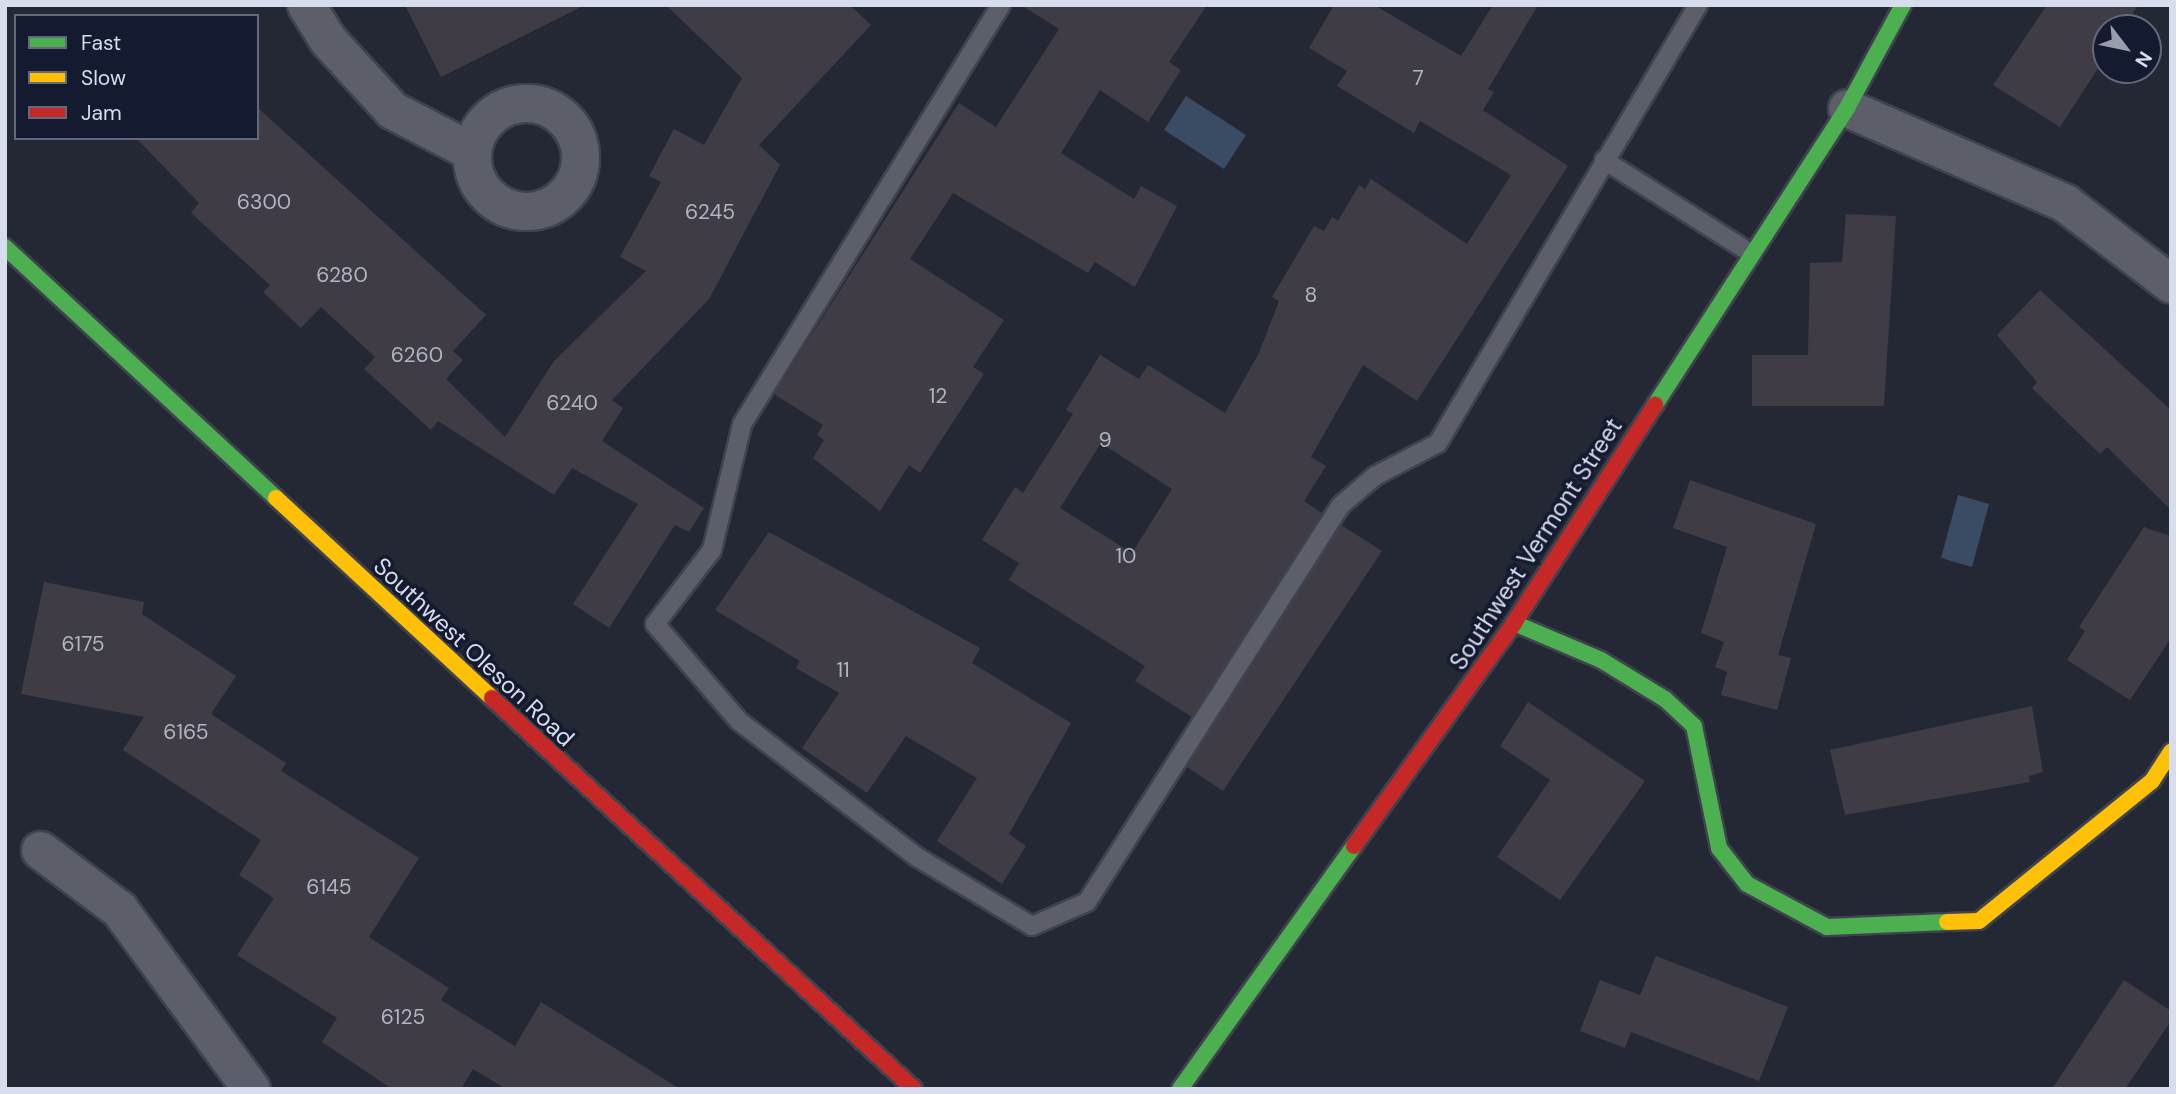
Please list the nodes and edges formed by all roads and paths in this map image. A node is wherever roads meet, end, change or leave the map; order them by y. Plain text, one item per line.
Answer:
1 (306, 5) edge
2 (1001, 5) edge
3 (1698, 5) edge
4 (1903, 5) edge
5 (1847, 108) junction
6 (471, 151) dead end
7 (1604, 160) junction
8 (5, 247) edge
9 (1752, 254) junction
10 (2171, 284) edge
11 (1514, 623) junction
12 (2171, 752) edge
13 (40, 850) dead end
14 (251, 1089) edge
15 (914, 1089) edge
16 (1180, 1089) edge

1 - 6 street
2 - 7 lane
3 - 7 lane
4 - 5 street, Southwest Vermont Street
5 - 9 street, Southwest Vermont Street
5 - 10 street
7 - 9 lane
8 - 15 street, Southwest Oleson Road
9 - 11 street, Southwest Vermont Street
11 - 12 street
11 - 16 street, Southwest Vermont Street
13 - 14 street

